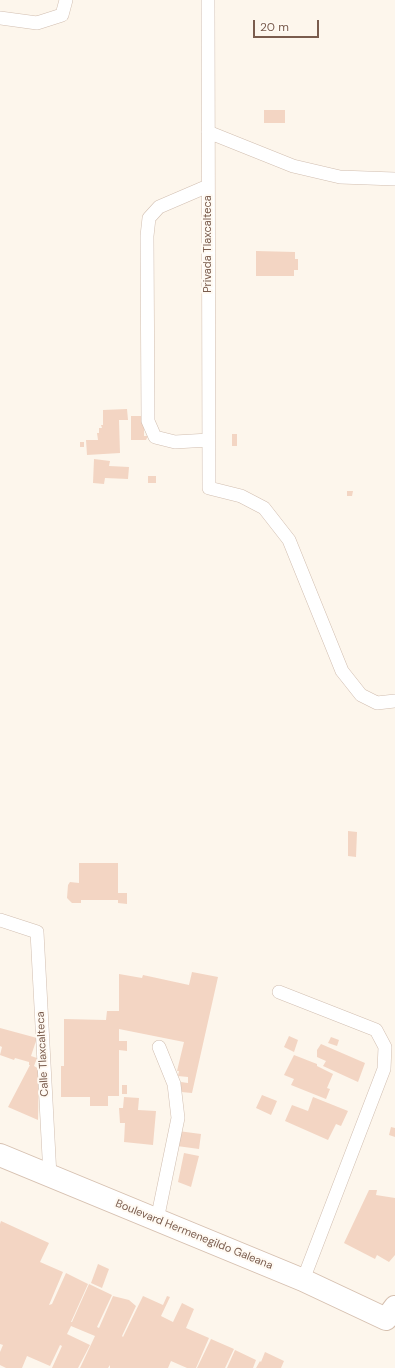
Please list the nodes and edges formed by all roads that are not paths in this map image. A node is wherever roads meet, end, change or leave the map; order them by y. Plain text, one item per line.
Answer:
1 (66, 0) edge
2 (208, 0) edge
3 (0, 18) edge
4 (208, 132) junction
5 (395, 179) edge
6 (208, 186) junction
7 (209, 440) junction
8 (395, 701) edge
9 (0, 920) edge
10 (279, 992) dead end
11 (159, 1047) dead end
12 (0, 1155) edge
13 (50, 1176) junction
14 (157, 1220) junction
15 (303, 1280) junction
16 (391, 1313) edge

1 - 3 lane
2 - 4 lane, Privada Tlaxcalteca
4 - 5 lane
4 - 6 lane, Privada Tlaxcalteca
6 - 7 lane, Privada Tlaxcalteca
6 - 7 lane
7 - 8 lane, Privada Tlaxcalteca
9 - 13 lane, Calle Tlaxcalteca
10 - 15 lane
11 - 14 lane
12 - 13 main road, Boulevard Hermenegildo Galeana
13 - 14 main road, Boulevard Hermenegildo Galeana
14 - 15 main road, Boulevard Hermenegildo Galeana
15 - 16 main road, Boulevard Hermenegildo Galeana

